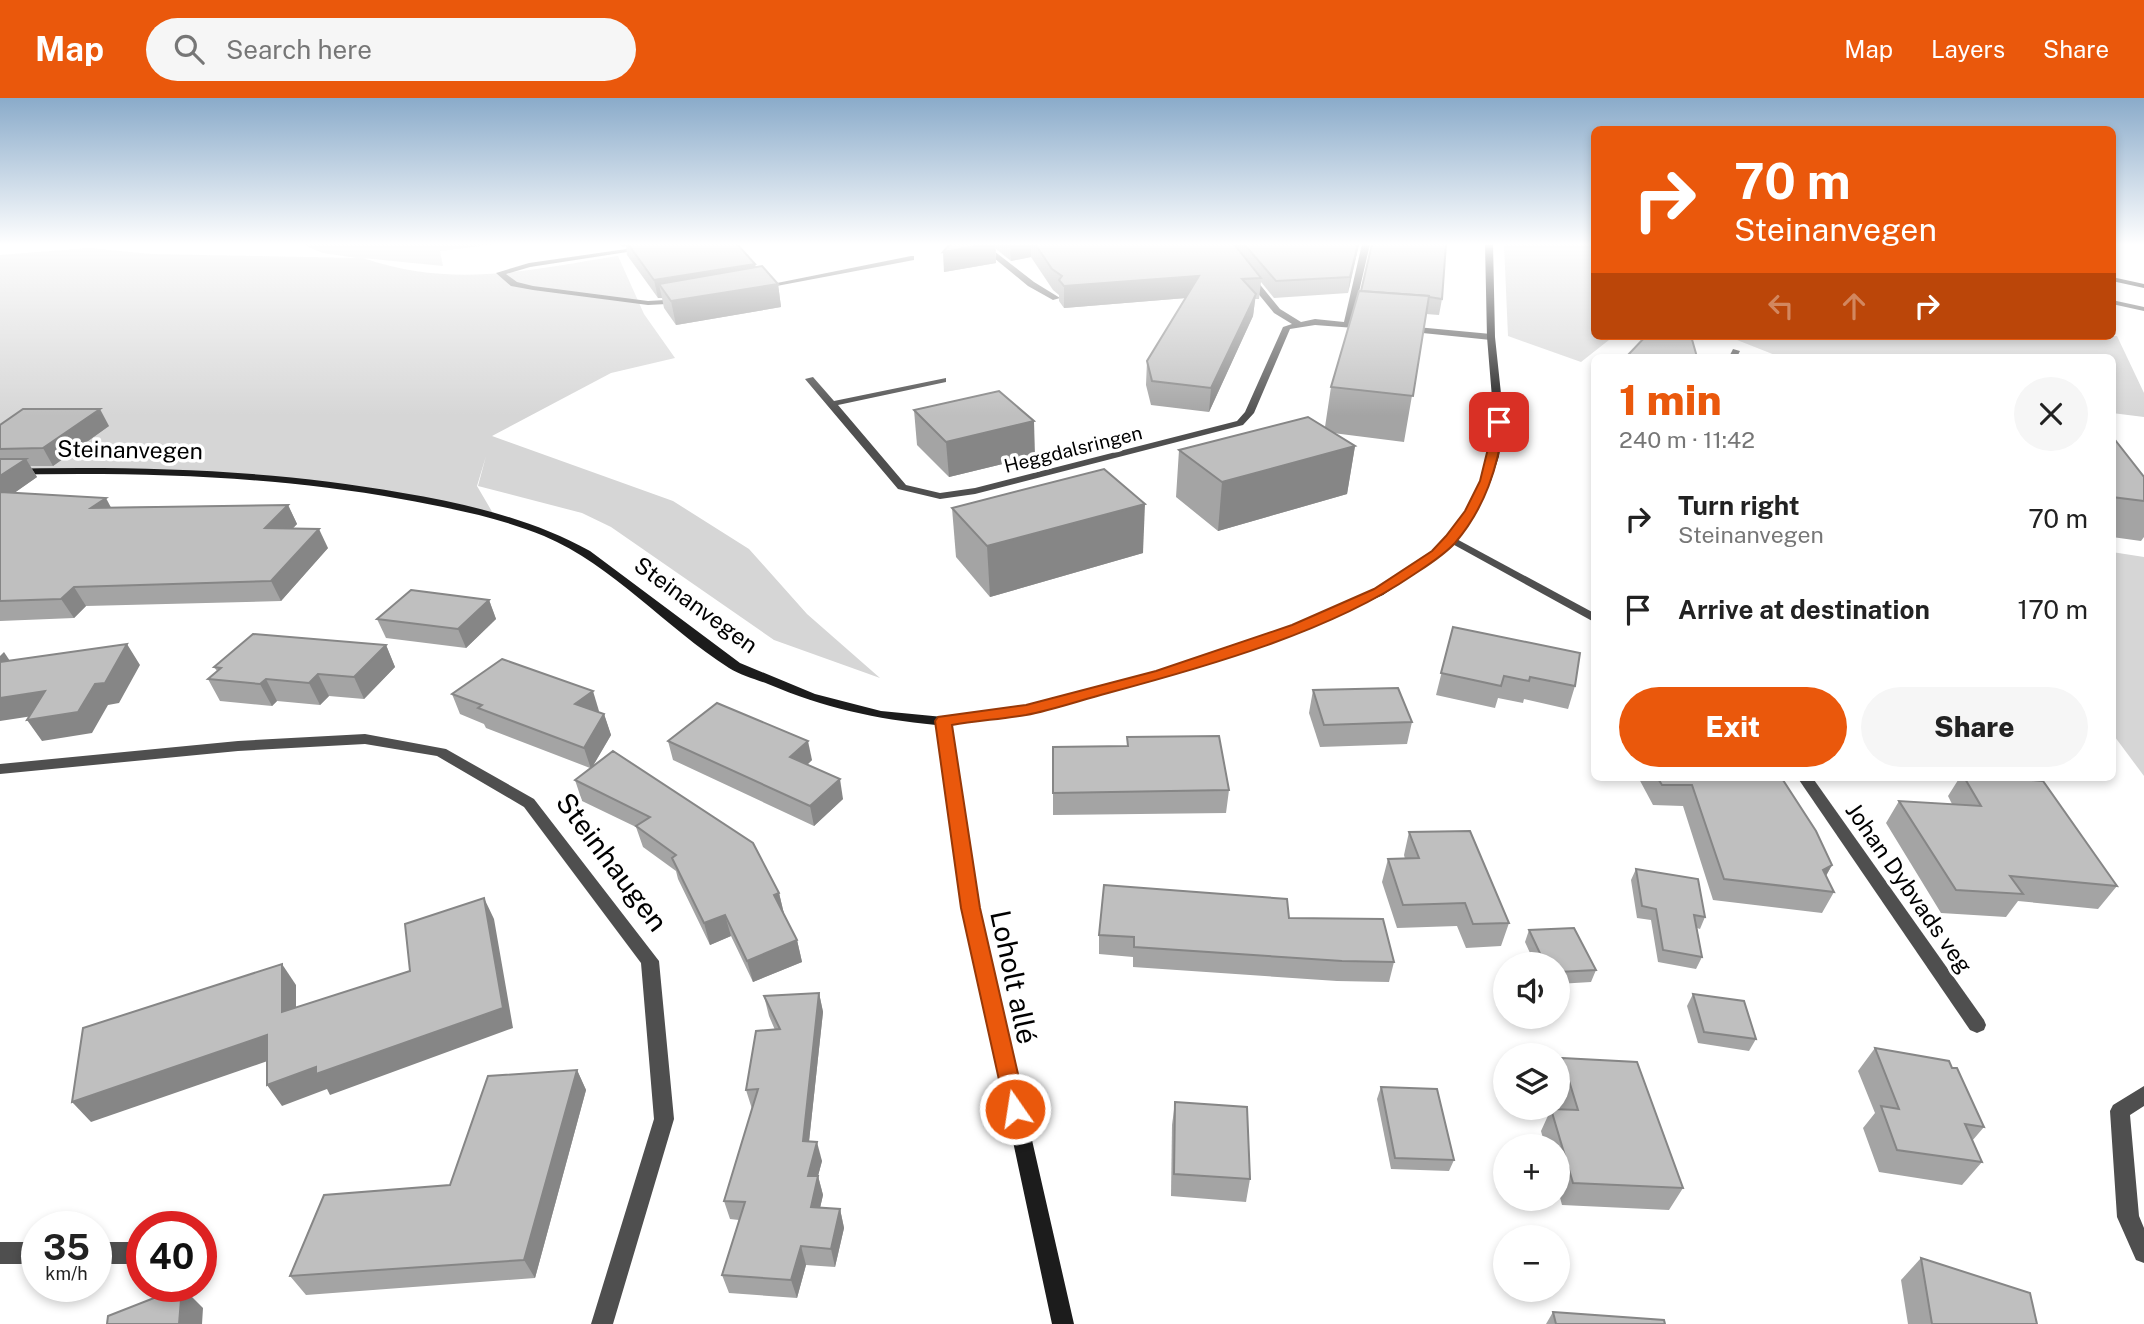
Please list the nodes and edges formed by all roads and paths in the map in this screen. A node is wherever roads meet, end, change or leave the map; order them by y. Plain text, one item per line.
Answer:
1 (644, 301) edge
2 (674, 301) edge
3 (1270, 301) edge
4 (1353, 301) edge
5 (1490, 301) edge
6 (2116, 303) edge
7 (2144, 309) edge
8 (1298, 324) junction
9 (1347, 325) junction
10 (1375, 327) edge
11 (1389, 328) edge
12 (1491, 337) junction
13 (810, 379) dead end
14 (943, 380) dead end
15 (832, 404) junction
16 (0, 472) edge
17 (1451, 539) junction
18 (1591, 616) edge
19 (943, 721) junction
20 (0, 769) edge
21 (1807, 781) edge
22 (1977, 1025) dead end
23 (2144, 1096) edge
24 (2144, 1252) edge
25 (21, 1253) edge
26 (0, 1254) edge
27 (603, 1324) edge
28 (1063, 1324) edge

1 - 2 street
3 - 8 street
4 - 9 street
5 - 12 main road, Steinanvegen
6 - 7 street
8 - 9 street
8 - 15 street, Heggdalsringen
9 - 10 street
11 - 12 street
12 - 17 main road, Steinanvegen
13 - 15 street, Heggdalsringen
14 - 15 street
16 - 19 main road, Steinanvegen
17 - 18 street
17 - 19 main road, Steinanvegen
19 - 28 main road, Loholt allé
20 - 27 street, Steinhaugen
21 - 22 street, Johan Dybvads veg
23 - 24 street
25 - 26 street

